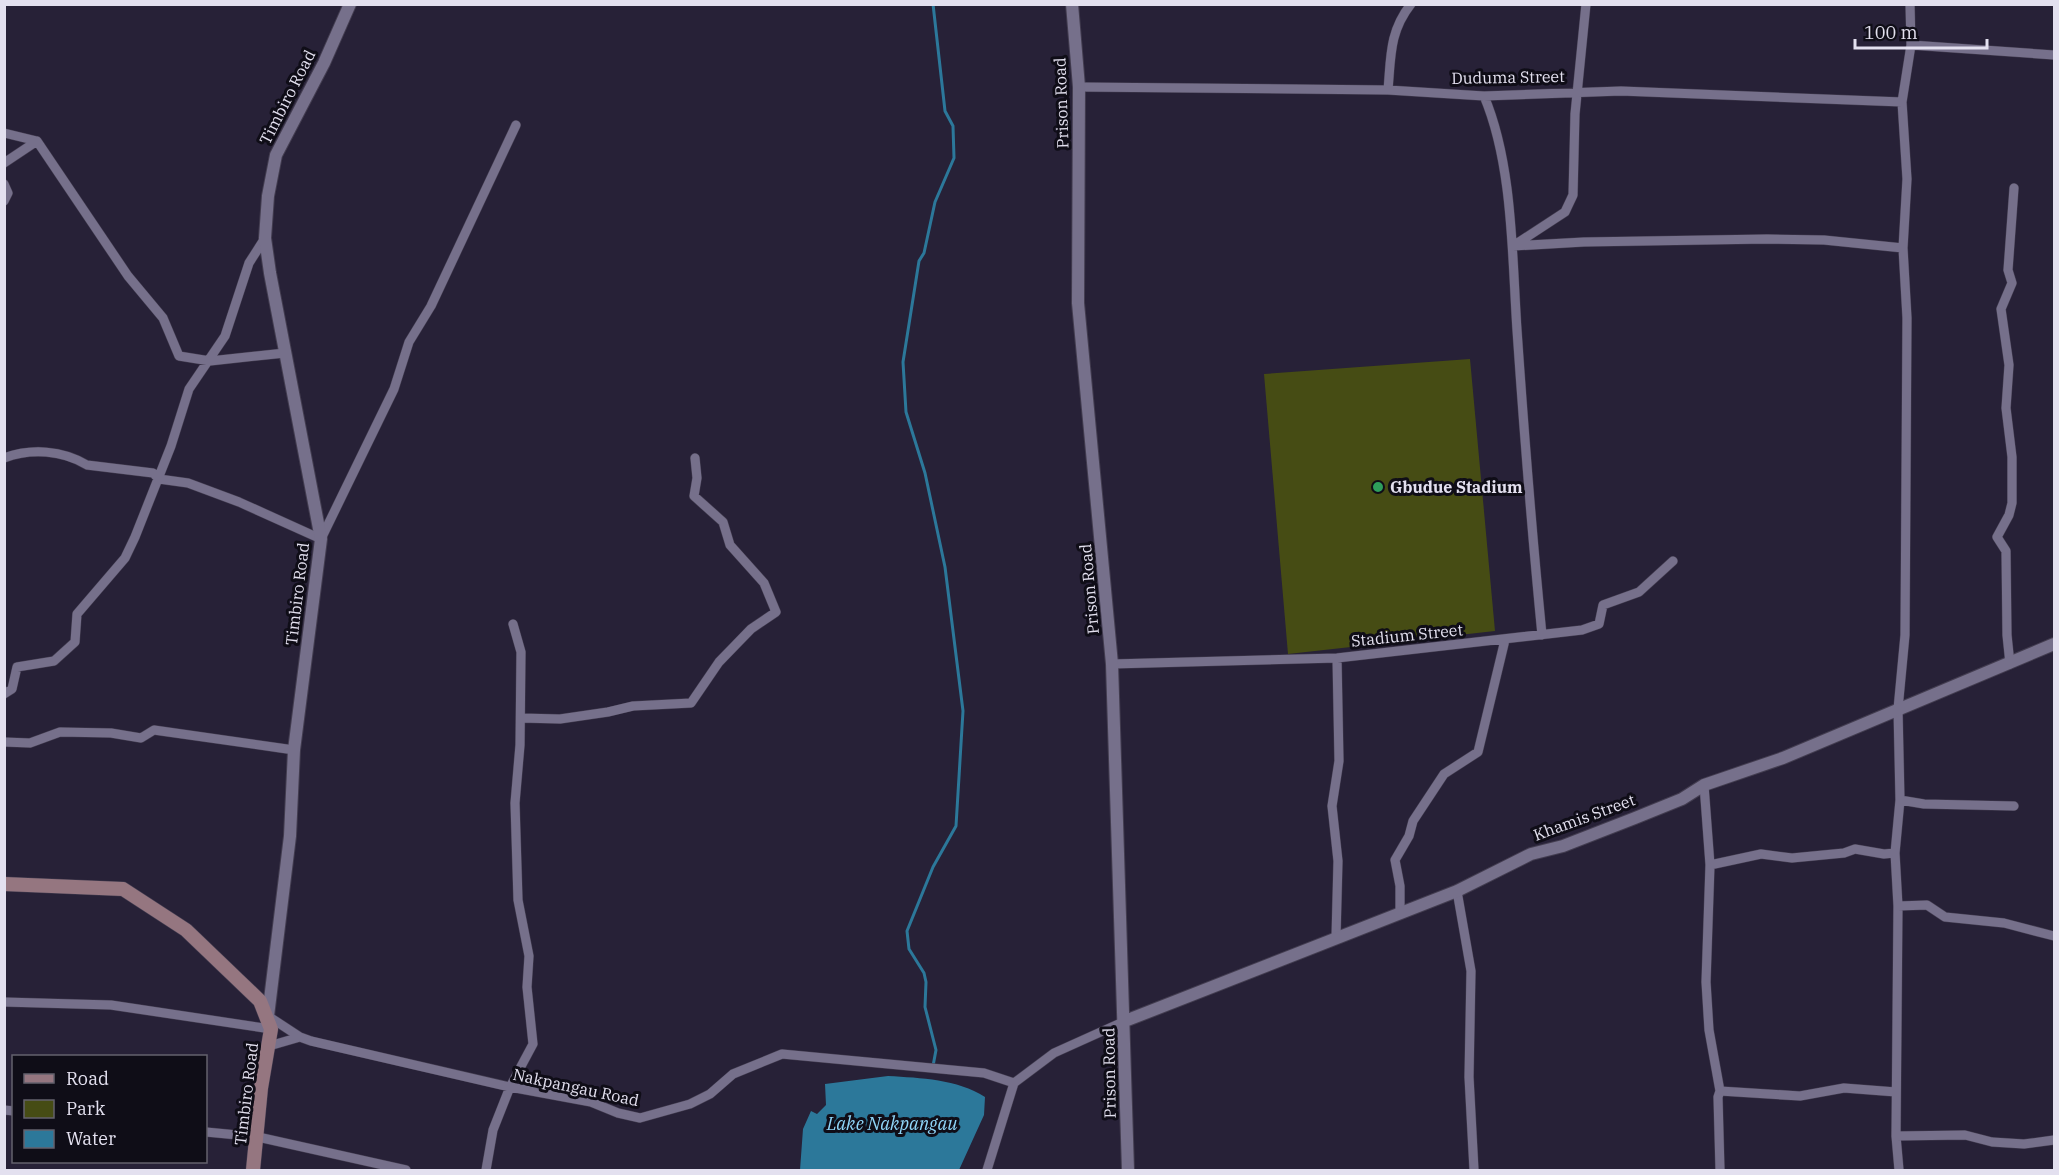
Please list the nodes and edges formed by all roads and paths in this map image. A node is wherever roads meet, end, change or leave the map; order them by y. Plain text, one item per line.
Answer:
1 (350, 4) edge
2 (1072, 4) edge
3 (1411, 4) edge
4 (1586, 4) edge
5 (1910, 4) edge
6 (1911, 45) junction
7 (2055, 56) edge
8 (1079, 87) junction
9 (1388, 90) junction
10 (1578, 91) junction
11 (1484, 96) junction
12 (1902, 102) junction
13 (516, 125) dead end
14 (4, 133) edge
15 (37, 141) junction
16 (4, 163) edge
17 (4, 184) edge
18 (2014, 188) dead end
19 (4, 201) edge
20 (265, 238) junction
21 (1513, 246) junction
22 (1903, 248) junction
23 (285, 353) junction
24 (210, 361) junction
25 (4, 458) edge
26 (695, 458) dead end
27 (159, 479) junction
28 (321, 539) junction
29 (1673, 561) dead end
30 (513, 624) dead end
31 (1542, 635) junction
32 (1505, 640) junction
33 (2055, 645) edge
34 (1337, 658) junction
35 (1112, 664) junction
36 (2010, 664) junction
37 (4, 693) edge
38 (1898, 710) junction
39 (521, 718) junction
40 (4, 742) edge
41 (294, 750) junction
42 (1704, 785) junction
43 (1900, 800) junction
44 (2014, 807) dead end
45 (1895, 853) junction
46 (1710, 865) junction
47 (4, 884) edge
48 (1457, 891) junction
49 (1898, 906) junction
50 (1400, 913) junction
51 (2055, 936) edge
52 (1336, 937) junction
53 (4, 1002) edge
54 (267, 1016) junction
55 (1125, 1021) junction
56 (271, 1029) junction
57 (300, 1037) junction
58 (269, 1046) junction
59 (1014, 1083) junction
60 (510, 1088) junction
61 (1720, 1090) junction
62 (1896, 1092) junction
63 (207, 1132) edge
64 (1896, 1136) junction
65 (258, 1137) junction
66 (2055, 1140) edge
67 (253, 1170) edge
68 (406, 1170) edge
69 (486, 1170) edge
70 (987, 1170) edge
71 (1128, 1170) edge
72 (1474, 1170) edge
73 (1720, 1170) edge
74 (1899, 1170) edge

1 - 20 street, Timbiro Road
2 - 8 street, Prison Road
3 - 9 street
4 - 10 street
5 - 6 street
6 - 7 street
6 - 12 street
8 - 9 street, Duduma Street
8 - 35 street, Prison Road
9 - 11 street, Duduma Street
10 - 11 street, Duduma Street
10 - 12 street, Duduma Street
10 - 21 street
11 - 21 street
12 - 22 street
13 - 28 street
14 - 15 street
15 - 16 street
15 - 24 street
17 - 19 street
18 - 36 street
20 - 23 street, Timbiro Road
20 - 24 street
21 - 22 street
21 - 31 street
22 - 38 street
23 - 24 street
23 - 28 street, Timbiro Road
24 - 27 street
25 - 27 street
26 - 39 street
27 - 28 street
27 - 37 street
28 - 41 street, Timbiro Road
29 - 31 street, Stadium Street
30 - 39 street
31 - 32 street, Stadium Street
32 - 34 street, Stadium Street
32 - 50 street
33 - 36 street, Khamis Street
34 - 35 street, Stadium Street
34 - 52 street
35 - 55 street, Prison Road
36 - 38 street, Khamis Street
38 - 42 street, Khamis Street
38 - 43 street
39 - 60 street
40 - 41 street
41 - 54 street, Timbiro Road
42 - 46 street
42 - 48 street, Khamis Street
43 - 44 street
43 - 45 street
45 - 46 street
45 - 49 street
46 - 61 street
47 - 54 main road
48 - 50 street, Khamis Street
48 - 72 street
49 - 51 street
49 - 62 street
50 - 52 street, Khamis Street
52 - 55 street, Khamis Street
53 - 56 street
54 - 56 main road, Timbiro Road
54 - 57 street, Nakpangau Road
55 - 59 street
55 - 71 street, Prison Road
56 - 58 main road, Timbiro Road
57 - 58 street, Nakpangau Road
57 - 60 street, Nakpangau Road
58 - 65 main road, Timbiro Road
59 - 60 street, Nakpangau Road
59 - 70 street
60 - 69 street
61 - 62 street
61 - 73 street
62 - 64 street
63 - 65 street
64 - 66 street
64 - 74 street
65 - 67 main road, Timbiro Road
65 - 68 street

